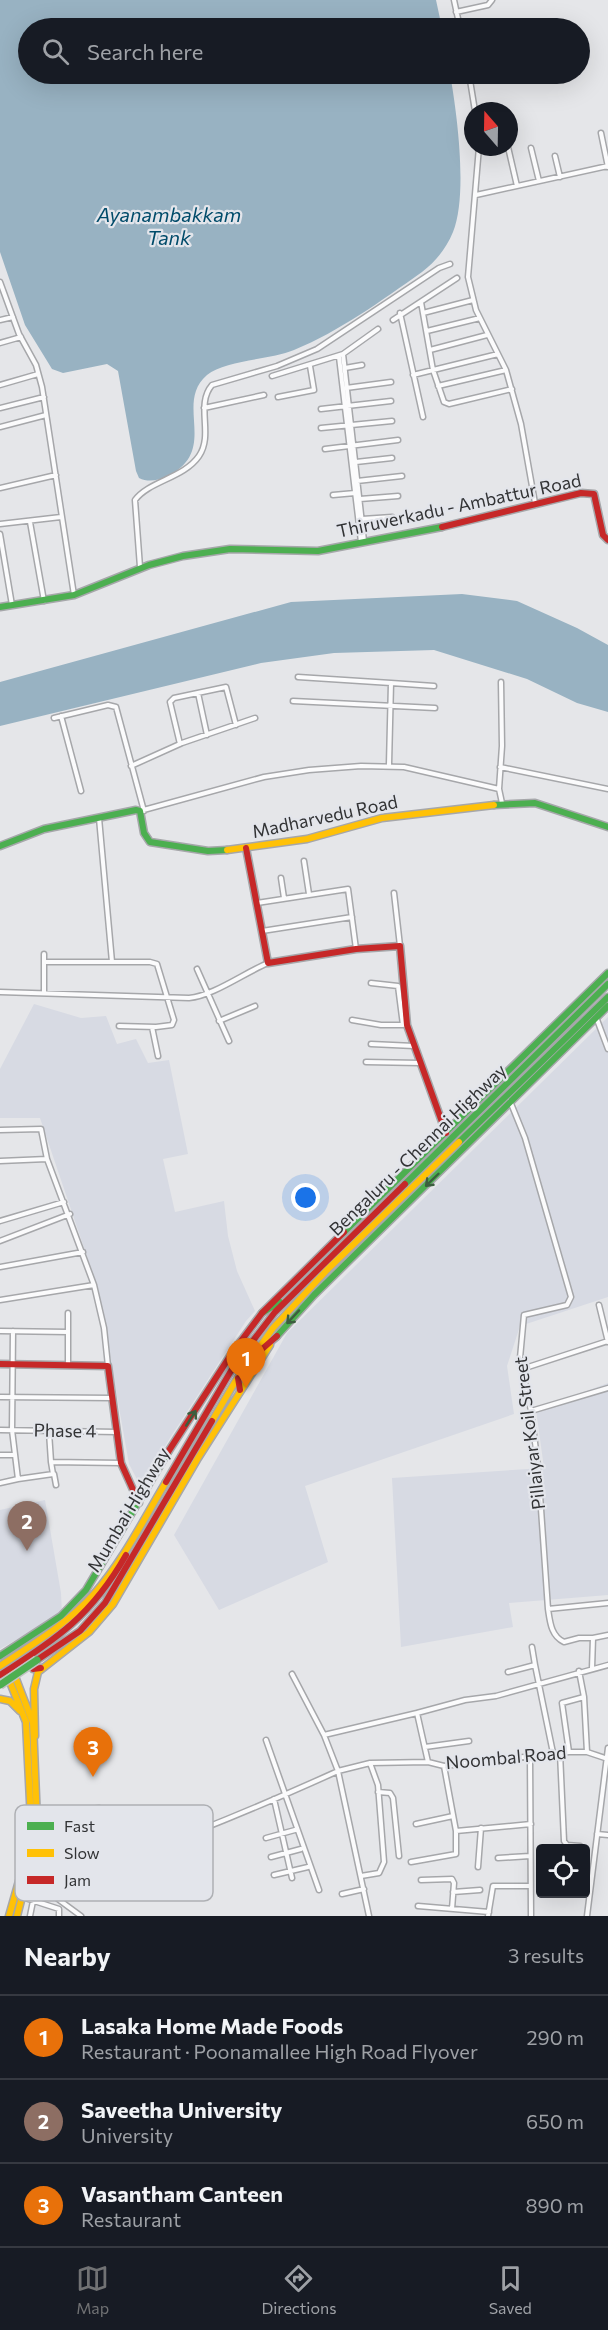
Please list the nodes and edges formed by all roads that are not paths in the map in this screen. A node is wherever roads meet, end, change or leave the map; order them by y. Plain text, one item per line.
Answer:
1 (454, 0) edge
2 (492, 0) edge
3 (456, 12) junction
4 (458, 18) edge
5 (471, 84) edge
6 (474, 102) edge
7 (601, 133) dead end
8 (531, 148) dead end
9 (606, 148) edge
10 (478, 156) edge
11 (510, 156) edge
12 (555, 156) dead end
13 (608, 167) edge
14 (560, 177) junction
15 (539, 181) junction
16 (517, 186) junction
17 (476, 195) junction
18 (450, 264) dead end
19 (457, 278) dead end
20 (0, 282) edge
21 (2, 296) edge
22 (473, 300) junction
23 (421, 302) junction
24 (400, 313) junction
25 (423, 313) junction
26 (13, 317) junction
27 (480, 318) junction
28 (0, 320) edge
29 (393, 320) dead end
30 (378, 329) dead end
31 (427, 331) junction
32 (487, 335) junction
33 (21, 337) junction
34 (0, 343) edge
35 (430, 350) junction
36 (498, 354) junction
37 (341, 356) junction
38 (309, 366) junction
39 (362, 366) dead end
40 (345, 368) junction
41 (433, 370) junction
42 (506, 370) junction
43 (38, 374) junction
44 (414, 375) junction
45 (272, 376) dead end
46 (391, 382) dead end
47 (0, 385) edge
48 (438, 386) junction
49 (345, 389) junction
50 (512, 389) junction
51 (264, 395) dead end
52 (44, 397) junction
53 (278, 397) dead end
54 (391, 401) dead end
55 (347, 406) junction
56 (0, 408) edge
57 (204, 408) junction
58 (321, 409) dead end
59 (46, 415) junction
60 (423, 417) dead end
61 (392, 421) dead end
62 (349, 425) junction
63 (0, 427) edge
64 (321, 428) dead end
65 (398, 440) dead end
66 (352, 446) junction
67 (326, 449) dead end
68 (393, 458) dead end
69 (356, 462) junction
70 (56, 475) junction
71 (402, 476) dead end
72 (356, 481) junction
73 (0, 488) edge
74 (355, 493) junction
75 (333, 495) dead end
76 (398, 496) dead end
77 (360, 499) junction
78 (535, 503) junction
79 (392, 516) dead end
80 (62, 517) junction
81 (360, 519) junction
82 (30, 522) junction
83 (0, 524) edge
84 (0, 534) edge
85 (608, 540) edge
86 (363, 542) junction
87 (140, 567) junction
88 (74, 595) junction
89 (44, 601) junction
90 (12, 605) junction
91 (0, 607) edge
92 (298, 677) dead end
93 (501, 682) dead end
94 (391, 683) junction
95 (434, 686) dead end
96 (198, 693) junction
97 (293, 700) dead end
98 (389, 704) junction
99 (435, 708) dead end
100 (61, 716) junction
101 (54, 718) dead end
102 (255, 718) dead end
103 (236, 725) junction
104 (207, 735) junction
105 (180, 744) junction
106 (389, 764) junction
107 (131, 766) junction
108 (500, 767) junction
109 (499, 789) junction
110 (608, 789) edge
111 (81, 791) dead end
112 (502, 803) junction
113 (142, 811) junction
114 (99, 818) junction
115 (608, 827) edge
116 (0, 846) edge
117 (246, 848) junction
118 (304, 861) dead end
119 (280, 878) dead end
120 (394, 893) dead end
121 (309, 894) junction
122 (284, 898) junction
123 (257, 903) junction
124 (352, 917) junction
125 (262, 932) junction
126 (400, 946) junction
127 (356, 949) junction
128 (44, 954) dead end
129 (44, 962) junction
130 (112, 962) junction
131 (268, 963) junction
132 (197, 969) dead end
133 (608, 973) edge
134 (370, 983) dead end
135 (608, 984) edge
136 (401, 986) junction
137 (0, 992) edge
138 (44, 993) junction
139 (208, 994) junction
140 (608, 996) edge
141 (168, 999) junction
142 (255, 1006) dead end
143 (608, 1006) edge
144 (595, 1014) junction
145 (352, 1020) dead end
146 (219, 1021) junction
147 (405, 1025) junction
148 (119, 1026) dead end
149 (152, 1027) junction
150 (229, 1041) dead end
151 (371, 1044) dead end
152 (414, 1046) junction
153 (608, 1049) edge
154 (158, 1056) dead end
155 (366, 1062) dead end
156 (420, 1063) junction
157 (509, 1100) junction
158 (0, 1130) edge
159 (446, 1133) junction
160 (47, 1160) junction
161 (0, 1161) edge
162 (64, 1202) junction
163 (70, 1214) junction
164 (0, 1221) edge
165 (0, 1241) edge
166 (83, 1252) junction
167 (0, 1268) edge
168 (318, 1269) junction
169 (94, 1285) junction
170 (0, 1300) edge
171 (599, 1305) dead end
172 (68, 1313) dead end
173 (262, 1313) junction
174 (0, 1331) edge
175 (13, 1331) junction
176 (68, 1332) junction
177 (277, 1336) junction
178 (253, 1340) joint
179 (608, 1341) edge
180 (0, 1364) edge
181 (247, 1364) junction
182 (12, 1365) junction
183 (68, 1365) junction
184 (108, 1366) junction
185 (522, 1369) junction
186 (238, 1378) junction
187 (608, 1388) edge
188 (240, 1390) junction
189 (0, 1397) edge
190 (13, 1398) junction
191 (112, 1398) junction
192 (531, 1410) junction
193 (0, 1430) edge
194 (12, 1430) junction
195 (49, 1432) junction
196 (117, 1432) junction
197 (0, 1455) edge
198 (14, 1455) junction
199 (51, 1462) junction
200 (121, 1463) junction
201 (54, 1474) junction
202 (18, 1479) junction
203 (0, 1483) edge
204 (56, 1485) dead end
205 (139, 1503) junction
206 (141, 1522) junction
207 (608, 1604) edge
208 (548, 1609) junction
209 (608, 1635) edge
210 (593, 1638) junction
211 (532, 1647) dead end
212 (0, 1656) edge
213 (34, 1658) junction
214 (535, 1665) junction
215 (608, 1665) edge
216 (41, 1668) junction
217 (592, 1668) junction
218 (4, 1670) edge
219 (579, 1671) junction
220 (508, 1672) dead end
221 (292, 1674) dead end
222 (540, 1684) junction
223 (0, 1685) edge
224 (584, 1697) junction
225 (0, 1699) edge
226 (417, 1713) junction
227 (26, 1726) junction
228 (324, 1735) junction
229 (266, 1740) dead end
230 (469, 1741) dead end
231 (35, 1742) junction
232 (425, 1747) junction
233 (608, 1748) edge
234 (569, 1752) junction
235 (587, 1752) junction
236 (560, 1753) junction
237 (553, 1754) junction
238 (530, 1756) junction
239 (607, 1759) edge
240 (370, 1762) junction
241 (428, 1762) junction
242 (444, 1766) junction
243 (338, 1771) junction
244 (378, 1792) junction
245 (286, 1795) junction
246 (274, 1799) junction
247 (30, 1805) edge
248 (36, 1805) edge
249 (453, 1816) junction
250 (416, 1824) dead end
251 (531, 1824) junction
252 (213, 1825) edge
253 (481, 1828) junction
254 (295, 1830) dead end
255 (456, 1831) junction
256 (282, 1834) junction
257 (597, 1834) junction
258 (608, 1835) edge
259 (266, 1838) dead end
260 (566, 1844) edge
261 (301, 1849) dead end
262 (286, 1853) junction
263 (399, 1856) dead end
264 (271, 1857) dead end
265 (530, 1857) junction
266 (498, 1858) dead end
267 (411, 1862) dead end
268 (308, 1867) dead end
269 (478, 1868) dead end
270 (290, 1871) junction
271 (274, 1875) dead end
272 (361, 1875) junction
273 (292, 1878) dead end
274 (421, 1880) dead end
275 (530, 1886) junction
276 (364, 1889) junction
277 (319, 1890) dead end
278 (480, 1890) dead end
279 (453, 1892) junction
280 (342, 1894) dead end
281 (16, 1901) edge
282 (19, 1901) edge
283 (33, 1901) edge
284 (36, 1901) edge
285 (60, 1901) edge
286 (418, 1906) dead end
287 (452, 1909) junction
288 (488, 1914) edge
289 (9, 1916) edge
290 (17, 1916) edge
291 (30, 1916) edge
292 (59, 1916) edge
293 (81, 1916) edge
294 (369, 1916) edge
295 (531, 1916) edge
296 (587, 1916) edge

1 - 3 street
2 - 3 street
3 - 4 street
5 - 6 street
7 - 9 street
8 - 15 street
9 - 13 street
10 - 17 street
11 - 16 street
12 - 14 street
13 - 14 street
14 - 15 street
15 - 16 street
16 - 17 street
17 - 22 street
18 - 57 street
19 - 23 street
20 - 21 street
21 - 26 street
22 - 25 street
22 - 27 street
23 - 24 street
23 - 25 street
24 - 29 street
24 - 44 street
25 - 31 street
26 - 28 street
26 - 33 street
27 - 31 street
27 - 32 street
30 - 37 street
31 - 35 street
32 - 35 street
32 - 36 street
33 - 34 street
33 - 43 street
35 - 41 street
36 - 41 street
36 - 42 street
37 - 38 street
37 - 40 street
37 - 49 street
38 - 45 street
38 - 53 street
39 - 40 street
40 - 49 street
41 - 44 street
41 - 48 street
42 - 48 street
42 - 50 street
43 - 47 street
43 - 52 street
44 - 60 street
46 - 49 street
48 - 50 street
49 - 55 street
50 - 78 street
51 - 57 street
52 - 56 street
52 - 59 street
54 - 55 street
55 - 58 street
55 - 62 street
57 - 87 street
59 - 63 street
59 - 70 street
61 - 62 street
62 - 64 street
62 - 66 street
65 - 66 street
66 - 67 street
66 - 69 street
66 - 72 street
68 - 69 street
69 - 72 street
70 - 73 street
70 - 80 street
71 - 72 street
72 - 74 street
72 - 77 street
74 - 75 street
74 - 81 street
76 - 77 street
77 - 81 street
78 - 85 main road, Thiruverkadu - Ambattur Road
78 - 86 main road, Thiruverkadu - Ambattur Road
79 - 81 street
80 - 82 street
80 - 88 street
81 - 86 street
82 - 83 street
82 - 89 street
84 - 90 street
86 - 87 main road, Thiruverkadu - Ambattur Road
87 - 88 main road, Thiruverkadu - Ambattur Road
88 - 89 main road, Thiruverkadu - Ambattur Road
89 - 90 main road, Thiruverkadu - Ambattur Road
90 - 91 main road, Thiruverkadu - Ambattur Road
92 - 94 street
93 - 108 street
94 - 95 street
94 - 98 street
96 - 103 street
96 - 104 street
96 - 105 street
97 - 98 street
98 - 99 street
98 - 106 street
100 - 101 street
100 - 107 street
100 - 111 street
102 - 103 street
103 - 104 street
104 - 105 street
105 - 107 street
106 - 109 street
106 - 113 street
107 - 113 street
108 - 109 street
108 - 110 street
109 - 112 street
112 - 115 main road, Madharvedu Road
112 - 117 main road, Madharvedu Road
113 - 114 main road
113 - 117 main road, Madharvedu Road
114 - 116 main road
114 - 130 street
117 - 123 main road
118 - 121 street
119 - 122 street
120 - 126 street
121 - 122 street
121 - 124 street
122 - 123 street
123 - 125 main road
124 - 125 street
124 - 127 street
125 - 131 main road
126 - 127 main road
126 - 136 main road
127 - 131 main road
128 - 129 street
129 - 130 street
129 - 138 street
130 - 141 street
131 - 139 street
132 - 139 street
133 - 159 main road
134 - 136 street
135 - 168 main road, Bengaluru - Chennai Highway
136 - 147 main road
137 - 138 street
138 - 141 street
139 - 141 street
139 - 146 street
140 - 144 main road, Bengaluru - Chennai Highway
141 - 149 street
142 - 146 street
143 - 144 main road
144 - 153 street
144 - 157 main road, Bengaluru - Chennai Highway
145 - 147 street
146 - 150 street
147 - 152 main road
148 - 149 street
149 - 154 street
151 - 152 street
152 - 156 main road
155 - 156 street
156 - 159 main road
157 -> 177 main road
157 - 181 main road, Bengaluru - Chennai Highway
157 - 185 street, Pillaiyar Koil Street
158 - 160 street
159 - 173 main road
160 - 161 street
160 - 162 street
162 - 163 street
162 - 164 street
163 - 165 street
163 - 166 street
166 - 167 street
166 - 169 street
168 - 173 main road
168 - 178 main road, Bengaluru - Chennai Highway
169 - 170 street
169 - 184 street
171 - 179 street
172 - 176 street
205 -> 173 main road
174 - 175 street
175 - 176 street
175 - 182 street, Phase 4
176 - 183 street
177 - 181 main road
177 - 188 main road
178 - 206 main road, Mumbai Highway
179 - 185 street
180 - 182 main road
181 - 186 main road
182 - 183 main road
182 - 190 street, Phase 4
183 - 184 main road
184 - 191 main road
185 - 192 street, Pillaiyar Koil Street
186 - 188 main road
186 - 213 main road
187 - 192 street
188 - 216 main road
189 - 190 street
190 - 191 street
190 - 194 street, Phase 4
191 - 196 main road
192 - 208 street, Pillaiyar Koil Street
193 - 194 street, Phase 4
194 - 195 street, Phase 4
194 - 198 street
195 - 196 street, Phase 4
195 - 199 street
196 - 200 main road
197 - 198 street
198 - 202 street
199 - 200 street
199 - 201 street
200 - 205 main road
201 - 202 street
201 - 204 street
202 - 203 street
205 - 212 main road
206 - 213 main road
206 - 218 main road, Mumbai Highway
207 - 208 street
208 - 210 street, Pillaiyar Koil Street
209 - 210 street
210 - 217 street
211 - 214 street
213 - 216 main road
213 - 218 main road
213 - 223 main road, bridge
214 - 220 street
214 - 222 street
215 - 217 street
216 - 231 main road
217 - 219 street
218 - 227 main road
218 - 231 main road
219 - 222 street
219 - 224 street
221 - 228 street
222 - 226 street
222 - 237 street
224 - 234 street
224 - 235 street
225 - 227 main road
226 - 228 street
226 - 232 street, Noombal Road
227 - 247 main road
228 - 243 street
229 - 245 street
230 - 232 street
231 - 248 main road
232 - 241 street, Noombal Road
233 - 239 street
234 - 235 street, Noombal Road
234 - 236 street, Noombal Road
235 - 239 street, Noombal Road
236 - 237 street, Noombal Road
236 - 260 street
237 - 238 street, Noombal Road
238 - 242 street, Noombal Road
238 - 251 street
239 - 257 street
240 - 241 street
240 - 243 street
240 - 244 street
241 - 242 street, Noombal Road
242 - 249 street
243 - 245 street
243 - 272 street
244 - 263 street
244 - 272 street
245 - 246 street
245 - 277 street
246 - 252 street
246 - 256 street
249 - 250 street
249 - 255 street
251 - 253 street
251 - 265 street
253 - 255 street
253 - 269 street
254 - 256 street
255 - 267 street
256 - 259 street
256 - 262 street
257 - 258 street
257 - 296 street
261 - 262 street
262 - 264 street
262 - 270 street
265 - 266 street
265 - 275 street
268 - 270 street
270 - 271 street
270 - 273 street
272 - 276 street
274 - 279 street
275 - 288 street
275 - 295 street
276 - 280 street
276 - 294 street
278 - 279 street
279 - 287 street
281 - 289 main road
282 - 290 main road
283 - 291 street
284 - 292 street
285 - 293 street
286 - 287 street
287 - 288 street

